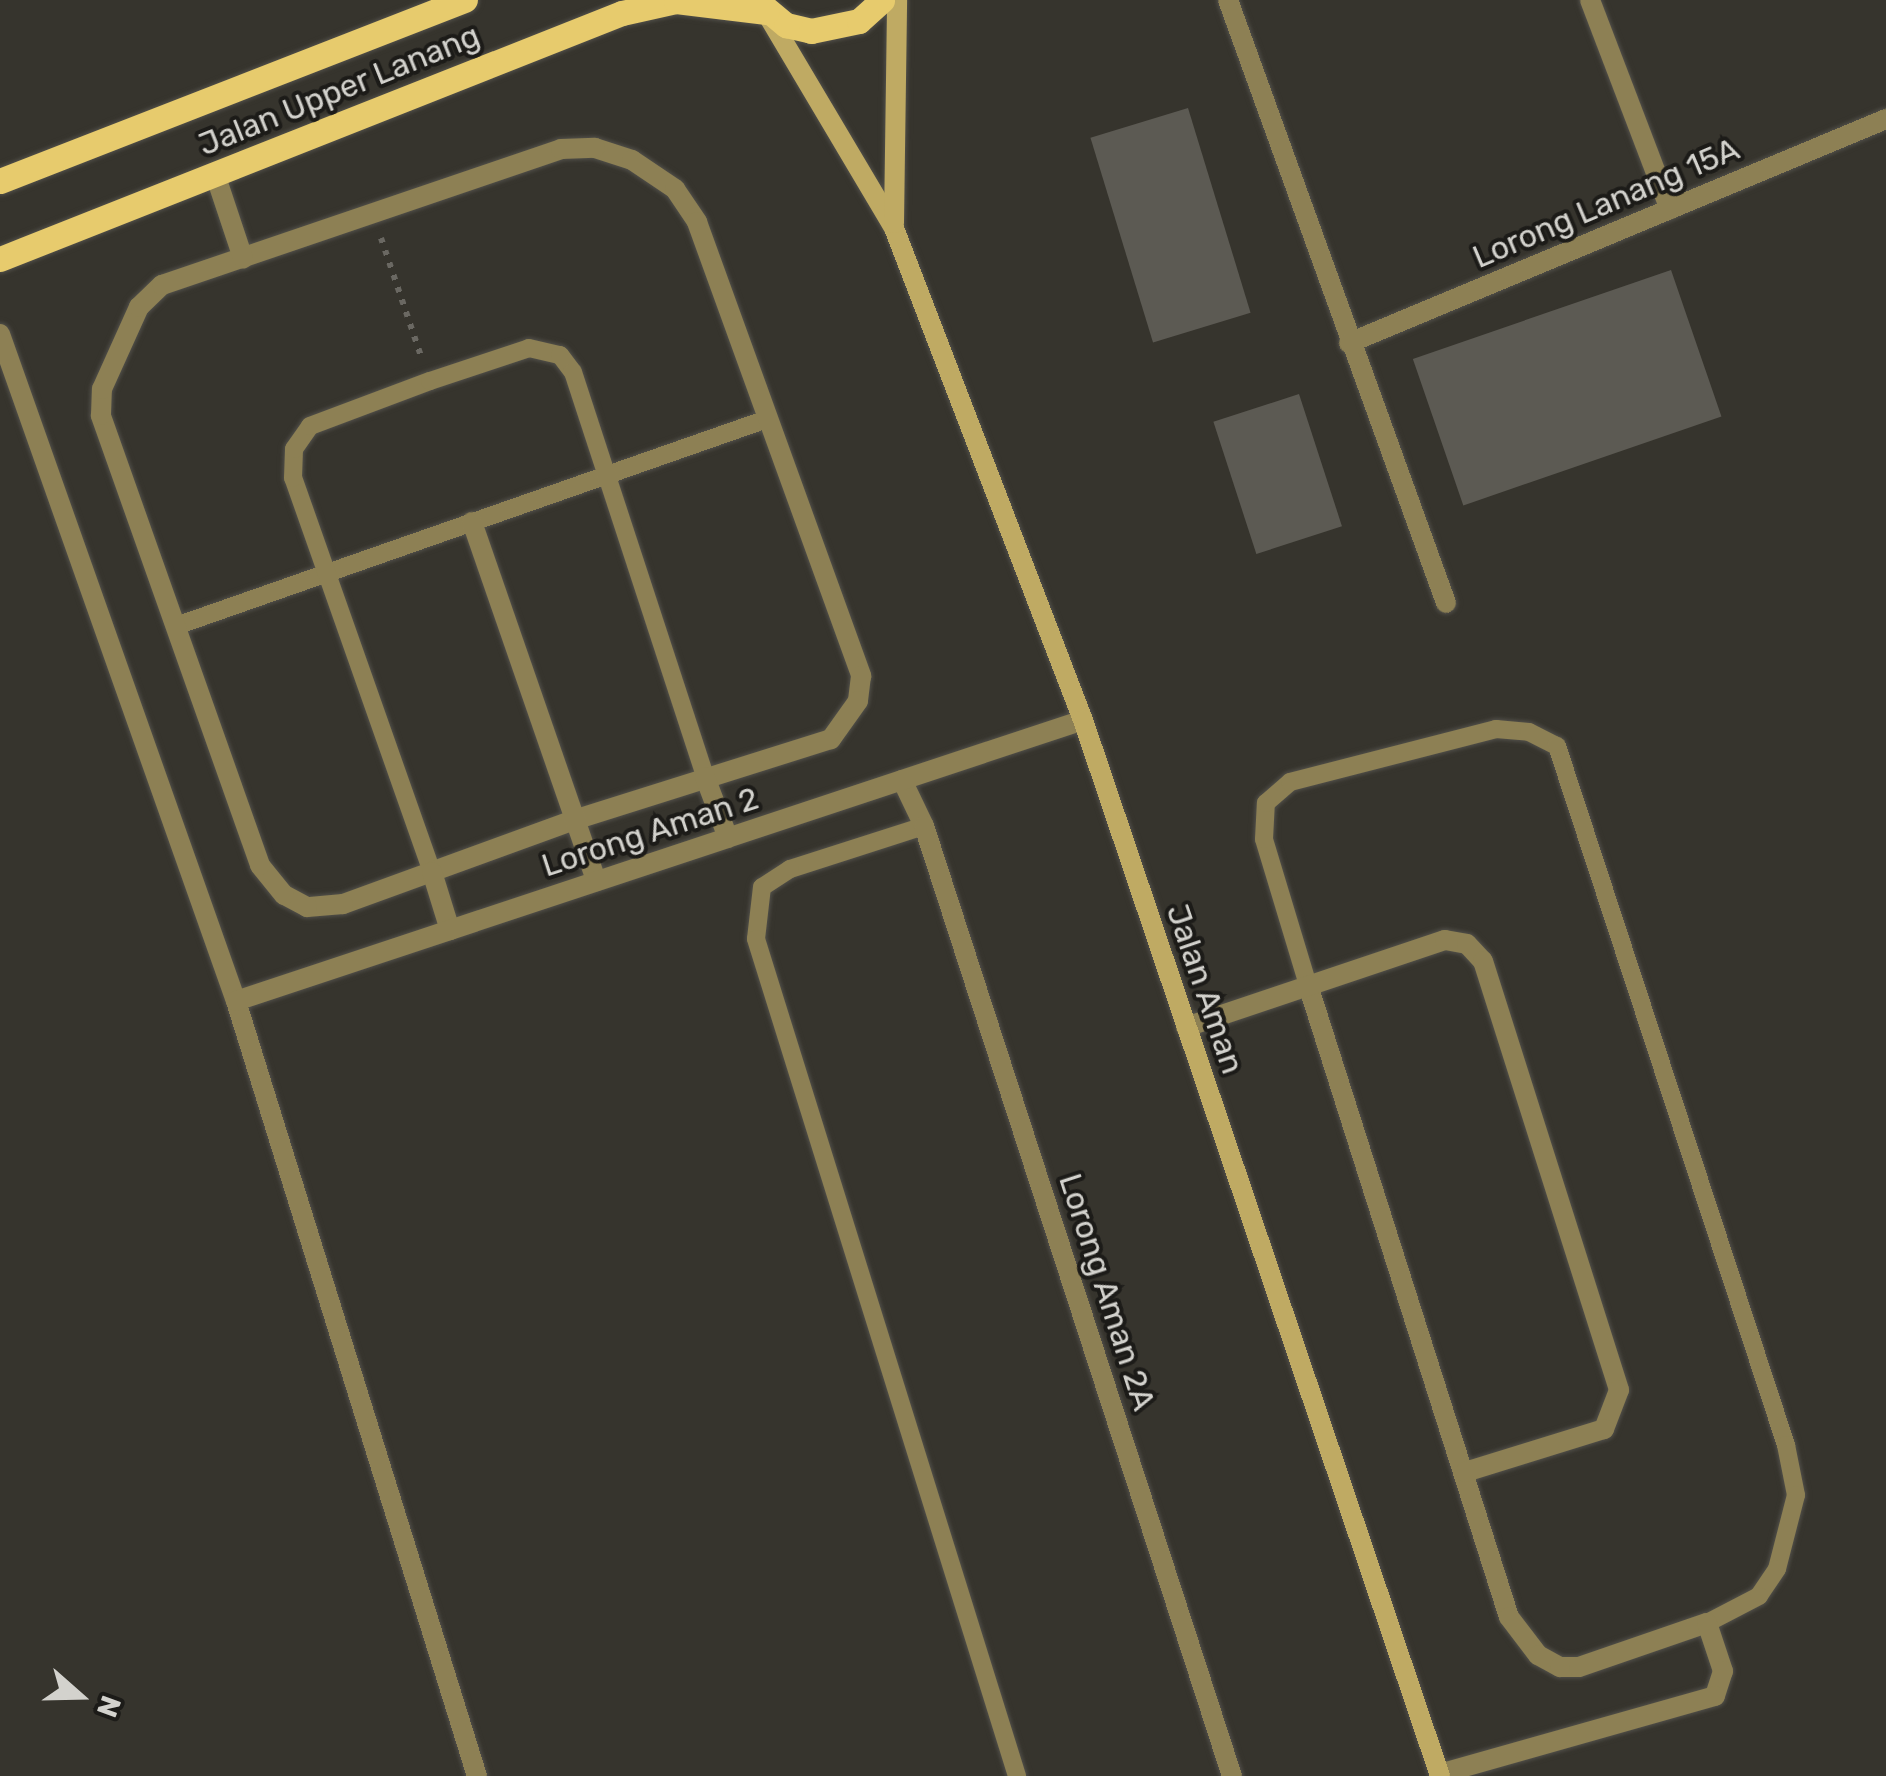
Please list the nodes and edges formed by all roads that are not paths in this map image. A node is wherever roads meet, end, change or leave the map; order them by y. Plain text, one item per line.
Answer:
1 (465, 0) edge
2 (882, 0) edge
3 (897, 0) edge
4 (1228, 0) edge
5 (1590, 0) edge
6 (761, 6) edge
7 (1886, 119) edge
8 (215, 174) junction
9 (0, 181) edge
10 (1670, 209) junction
11 (894, 228) junction
12 (242, 258) junction
13 (0, 259) edge
14 (0, 334) edge
15 (1349, 343) junction
16 (767, 420) junction
17 (609, 474) junction
18 (472, 522) junction
19 (330, 572) junction
20 (1446, 602) dead end
21 (176, 626) junction
22 (1083, 720) junction
23 (705, 777) junction
24 (902, 780) junction
25 (574, 820) junction
26 (924, 826) junction
27 (728, 838) junction
28 (432, 872) junction
29 (596, 882) junction
30 (450, 930) junction
31 (1308, 986) junction
32 (236, 1001) junction
33 (1186, 1027) junction
34 (1465, 1472) junction
35 (1706, 1623) junction
36 (1440, 1775) edge
37 (477, 1776) edge
38 (1018, 1776) edge
39 (1232, 1776) edge

1 - 9 main road, Jalan Upper Lanang
2 - 6 main road, Jalan Upper Lanang
3 - 11 street
4 - 15 street
5 - 10 street
6 - 8 main road, Jalan Upper Lanang
6 - 11 street
7 - 10 street, Lorong Lanang 15A
8 - 12 street
8 - 13 main road, Jalan Upper Lanang
10 - 15 street, Lorong Lanang 15A
11 - 22 street, Jalan Aman
12 - 16 street
12 - 21 street
14 - 32 street
15 - 20 street
16 - 17 lane
16 - 23 street
17 - 18 lane
17 - 19 lane
17 - 23 lane
18 - 19 lane
18 - 25 street
19 - 21 lane
19 - 28 lane
21 - 28 street
22 - 24 street, Lorong Aman 2
22 - 33 street, Jalan Aman
23 - 25 street
23 - 27 street
24 - 26 street, Lorong Aman 2A
24 - 27 street, Lorong Aman 2
25 - 28 street
25 - 29 street
26 - 38 lane
26 - 39 street, Lorong Aman 2A
27 - 29 street, Lorong Aman 2
28 - 30 street
29 - 30 street, Lorong Aman 2
30 - 32 street, Lorong Aman 2
31 - 33 street
31 - 34 street
31 - 34 street
31 - 35 lane
32 - 37 street
33 - 36 street, Jalan Aman
34 - 35 street
35 - 36 street

